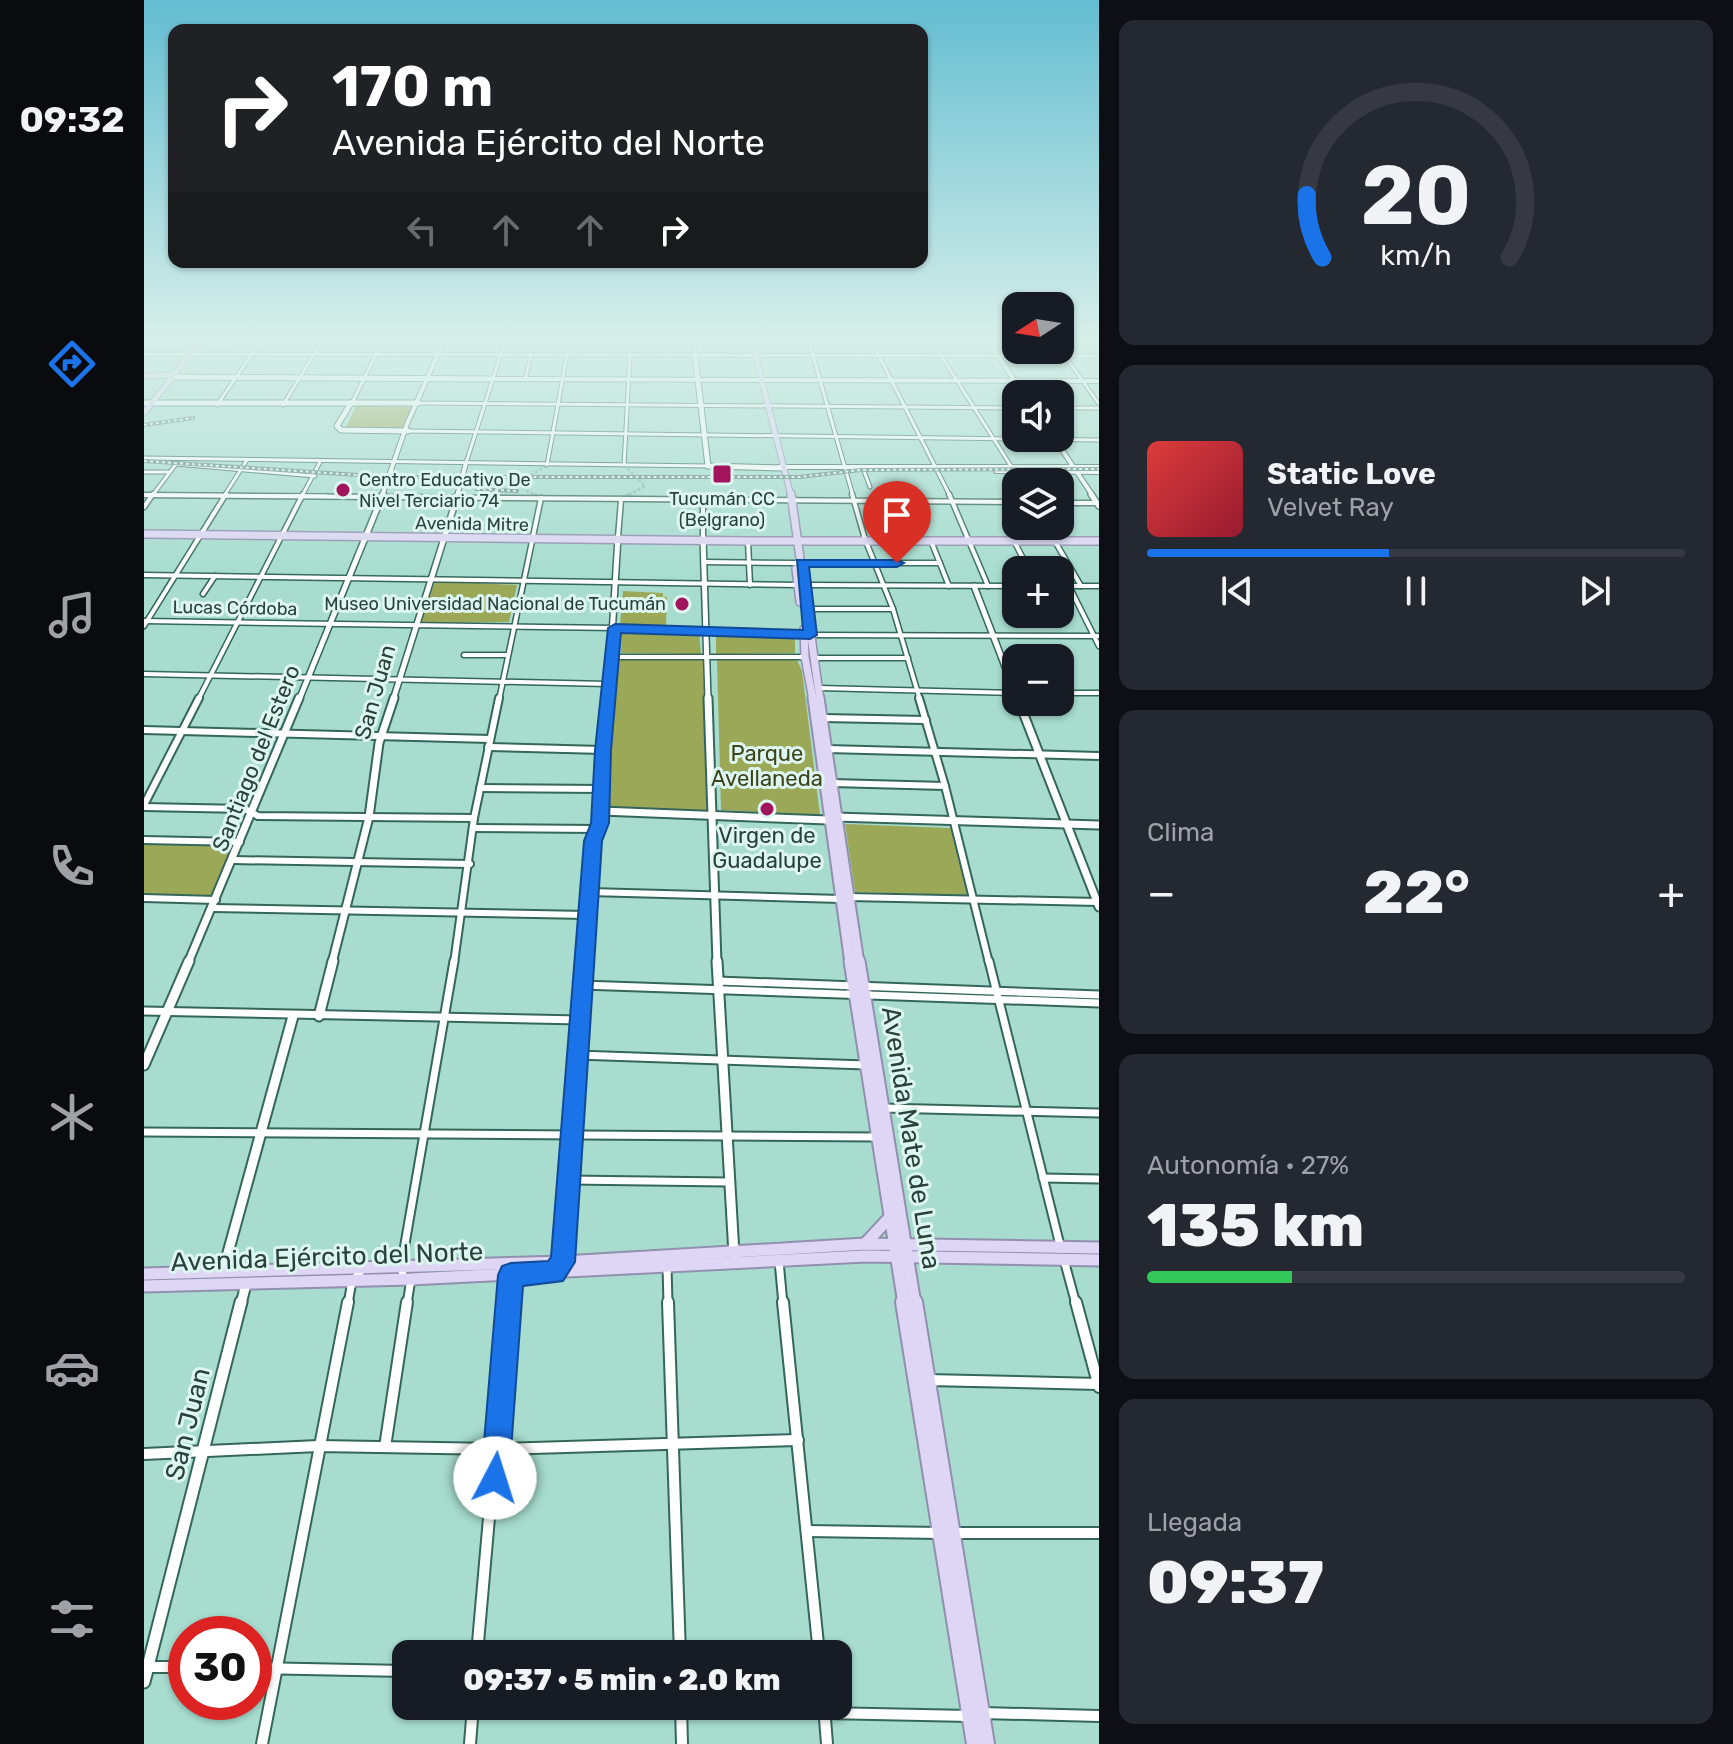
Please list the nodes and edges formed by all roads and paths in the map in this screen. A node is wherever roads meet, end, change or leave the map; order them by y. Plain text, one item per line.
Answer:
1 (341, 419) edge
2 (411, 419) edge
3 (480, 419) edge
4 (556, 419) edge
5 (626, 419) edge
6 (702, 419) edge
7 (772, 419) edge
8 (831, 419) edge
9 (909, 419) edge
10 (982, 419) edge
11 (406, 430) junction
12 (476, 432) junction
13 (554, 433) junction
14 (625, 433) junction
15 (704, 434) junction
16 (776, 435) junction
17 (836, 435) junction
18 (918, 437) junction
19 (993, 438) junction
20 (1002, 438) edge
21 (1074, 439) edge
22 (1099, 440) edge
23 (1063, 452) edge
24 (144, 458) edge
25 (247, 460) junction
26 (320, 462) junction
27 (394, 462) junction
28 (466, 463) junction
29 (547, 465) junction
30 (624, 465) junction
31 (708, 466) junction
32 (242, 468) junction
33 (782, 468) junction
34 (1012, 468) edge
35 (845, 469) junction
36 (935, 469) junction
37 (1002, 469) edge
38 (1075, 469) junction
39 (1099, 469) edge
40 (864, 471) junction
41 (144, 472) edge
42 (168, 472) junction
43 (315, 476) junction
44 (870, 487) dead end
45 (144, 495) edge
46 (152, 495) junction
47 (225, 495) junction
48 (305, 495) junction
49 (382, 496) junction
50 (455, 497) junction
51 (541, 498) junction
52 (621, 500) junction
53 (703, 501) junction
54 (790, 502) junction
55 (855, 502) junction
56 (953, 502) junction
57 (1002, 502) edge
58 (1074, 503) edge
59 (1098, 504) edge
60 (144, 507) edge
61 (144, 532) edge
62 (203, 533) junction
63 (283, 534) junction
64 (365, 535) junction
65 (446, 536) junction
66 (531, 537) junction
67 (618, 538) junction
68 (703, 539) junction
69 (779, 540) junction
70 (796, 540) junction
71 (866, 540) junction
72 (969, 540) junction
73 (1002, 540) edge
74 (1054, 540) joint
75 (1074, 540) edge
76 (1099, 540) edge
77 (748, 541) junction
78 (931, 541) junction
79 (1014, 541) junction
80 (1022, 556) edge
81 (704, 562) junction
82 (749, 562) junction
83 (799, 563) junction
84 (876, 563) junction
85 (940, 563) junction
86 (144, 575) edge
87 (177, 575) junction
88 (215, 576) junction
89 (262, 577) junction
90 (348, 578) junction
91 (432, 579) junction
92 (522, 580) junction
93 (617, 581) junction
94 (704, 583) junction
95 (750, 585) junction
96 (801, 585) junction
97 (885, 586) junction
98 (949, 586) junction
99 (974, 586) junction
100 (988, 586) junction
101 (1002, 586) edge
102 (1074, 586) edge
103 (1081, 586) junction
104 (1099, 586) edge
105 (203, 594) dead end
106 (1074, 595) edge
107 (807, 609) junction
108 (893, 609) junction
109 (145, 623) edge
110 (237, 623) junction
111 (330, 624) junction
112 (415, 626) junction
113 (513, 627) junction
114 (615, 628) junction
115 (706, 629) junction
116 (901, 634) junction
117 (807, 635) junction
118 (993, 635) junction
119 (1097, 636) edge
120 (1099, 646) edge
121 (464, 655) dead end
122 (507, 655) junction
123 (612, 657) junction
124 (809, 657) junction
125 (707, 658) junction
126 (908, 658) junction
127 (1002, 658) edge
128 (144, 674) edge
129 (209, 676) junction
130 (308, 678) junction
131 (397, 680) junction
132 (501, 682) junction
133 (608, 684) junction
134 (819, 688) junction
135 (917, 690) junction
136 (1002, 693) edge
137 (1074, 693) edge
138 (1099, 693) edge
139 (1024, 716) edge
140 (823, 718) junction
141 (926, 720) junction
142 (144, 730) edge
143 (182, 730) junction
144 (285, 732) junction
145 (381, 736) junction
146 (489, 743) junction
147 (827, 749) junction
148 (603, 750) junction
149 (935, 751) junction
150 (1039, 754) junction
151 (1099, 757) edge
152 (832, 783) junction
153 (945, 786) junction
154 (480, 788) junction
155 (602, 789) junction
156 (144, 806) edge
157 (601, 811) junction
158 (251, 812) junction
159 (714, 815) junction
160 (369, 817) junction
161 (474, 818) junction
162 (832, 818) junction
163 (954, 820) junction
164 (1067, 825) junction
165 (1099, 825) edge
166 (473, 828) junction
167 (597, 829) junction
168 (144, 840) edge
169 (240, 842) junction
170 (233, 860) junction
171 (358, 862) junction
172 (470, 864) junction
173 (590, 892) junction
174 (716, 895) junction
175 (144, 898) edge
176 (844, 898) junction
177 (974, 900) junction
178 (214, 904) junction
179 (1098, 904) edge
180 (346, 912) junction
181 (462, 914) junction
182 (587, 915) junction
183 (718, 981) junction
184 (791, 983) junction
185 (581, 985) junction
186 (928, 987) junction
187 (858, 989) junction
188 (719, 991) junction
189 (792, 992) junction
190 (996, 994) junction
191 (1099, 995) edge
192 (930, 996) junction
193 (1061, 997) junction
194 (1099, 1003) edge
195 (144, 1011) edge
196 (168, 1012) junction
197 (293, 1016) junction
198 (319, 1016) junction
199 (444, 1018) junction
200 (580, 1020) junction
201 (577, 1055) junction
202 (723, 1060) junction
203 (144, 1065) edge
204 (866, 1065) junction
205 (882, 1108) junction
206 (1025, 1112) junction
207 (1099, 1113) edge
208 (144, 1132) edge
209 (426, 1132) junction
210 (259, 1133) junction
211 (571, 1133) junction
212 (727, 1135) junction
213 (877, 1137) junction
214 (1043, 1178) junction
215 (1099, 1179) edge
216 (567, 1180) junction
217 (728, 1182) junction
218 (895, 1218) junction
219 (933, 1246) junction
220 (1099, 1248) edge
221 (866, 1250) junction
222 (900, 1250) junction
223 (732, 1252) junction
224 (1063, 1254) junction
225 (678, 1256) junction
226 (943, 1258) junction
227 (1099, 1260) edge
228 (779, 1261) junction
229 (563, 1262) junction
230 (744, 1263) junction
231 (364, 1268) junction
232 (666, 1268) junction
233 (512, 1269) junction
234 (223, 1271) junction
235 (554, 1273) junction
236 (144, 1274) edge
237 (405, 1275) junction
238 (248, 1277) junction
239 (352, 1281) junction
240 (905, 1285) junction
241 (144, 1286) edge
242 (926, 1380) junction
243 (1099, 1385) edge
244 (798, 1440) junction
245 (671, 1444) junction
246 (318, 1446) junction
247 (385, 1447) junction
248 (498, 1449) junction
249 (204, 1452) junction
250 (144, 1454) edge
251 (807, 1531) junction
252 (946, 1533) junction
253 (1099, 1533) edge
254 (478, 1640) edge
255 (679, 1640) edge
256 (818, 1640) edge
257 (146, 1666) edge
258 (168, 1667) edge
259 (272, 1669) edge
260 (276, 1669) junction
261 (392, 1671) edge
262 (144, 1682) edge
263 (852, 1711) edge
264 (976, 1714) junction
265 (1099, 1716) edge
266 (472, 1720) edge
267 (681, 1720) edge
268 (826, 1720) edge
269 (262, 1744) edge
270 (470, 1744) edge
271 (682, 1744) edge
272 (827, 1744) edge
273 (974, 1744) edge
274 (987, 1744) edge

1 - 11 main road
2 - 11 street, Santiago del Estero
3 - 12 street, San Juan
4 - 13 street
5 - 14 street
6 - 15 main road
7 - 16 main road, Avenida Mate de Luna
8 - 17 street
9 - 18 street
10 - 19 street
11 - 12 street
11 - 27 street, Santiago del Estero
12 - 13 street
12 - 28 street, San Juan
13 - 14 street
13 - 29 street
14 - 15 street
14 - 30 street
15 - 16 street
15 - 31 main road
16 - 17 street
16 - 33 main road, Avenida Mate de Luna
17 - 18 street
17 - 35 street
18 - 19 street
18 - 36 street
19 - 20 street
19 - 34 street
21 - 22 street
23 - 38 street
24 - 25 street
25 - 26 street
25 - 32 street
26 - 27 street
26 - 43 street
27 - 28 street
27 - 49 street, Santiago del Estero
28 - 29 street
28 - 50 street, San Juan
29 - 30 street
30 - 31 street
31 - 33 main road
32 - 42 street
32 - 43 street
32 - 47 street
33 - 35 street
33 - 54 main road, Avenida Mate de Luna
35 - 36 street
35 - 40 street
35 - 55 street
36 - 37 street
36 - 40 street
36 - 56 street
38 - 39 street
38 - 59 street
40 - 44 street
41 - 42 street
42 - 46 street
43 - 48 street
45 - 46 street
46 - 47 street
46 - 60 street
47 - 48 street
47 - 62 street
48 - 49 street
48 - 63 street
49 - 50 street
49 - 64 street, Santiago del Estero
50 - 51 street
50 - 65 street, San Juan
51 - 52 street
51 - 66 street
52 - 53 street
52 - 67 street
53 - 54 street
53 - 68 street
54 - 55 street
54 - 70 main road, Avenida Mate de Luna
55 - 56 street
55 - 71 street
56 - 57 street
56 - 72 street
58 - 59 street
61 - 62 main road, Avenida Mitre
62 - 63 main road, Avenida Mitre
62 - 87 street
63 - 64 main road, Avenida Mitre
63 - 89 street
64 - 65 main road, Avenida Mitre
64 - 90 street, Santiago del Estero
65 - 66 main road, Avenida Mitre
65 - 91 street, San Juan
66 - 67 main road, Avenida Mitre
66 - 92 street
67 - 68 main road, Avenida Mitre
67 - 93 street
68 - 69 main road, Avenida Mitre
68 - 77 main road, Avenida Mitre
68 - 81 street
69 - 70 main road, Avenida Mitre
69 - 70 main road
69 - 77 main road, Avenida Mitre
70 - 71 main road
70 - 83 main road, Avenida Mate de Luna
71 - 72 main road
71 - 78 main road
71 - 84 street
72 - 73 main road
72 - 78 main road
72 - 79 main road
72 - 100 street
74 - 79 main road
74 - 103 street
75 - 76 main road
77 - 82 street
78 - 85 street
79 - 80 street
81 - 82 street
81 - 94 street
82 - 83 street
82 - 95 street
83 - 84 street
83 - 96 main road, Avenida Mate de Luna
84 - 85 street
84 - 97 street
85 - 98 street
86 - 87 street
87 - 88 street
87 - 109 street
88 - 89 street
88 - 105 street
89 - 90 street
89 - 110 street
90 - 91 street
90 - 111 street, Santiago del Estero
91 - 92 street
91 - 112 street, San Juan
92 - 93 street
92 - 113 street
93 - 94 street
93 - 114 street
94 - 95 street
94 - 115 street
95 - 96 street
96 - 97 street
96 - 107 main road, Avenida Mate de Luna
96 - 117 main road, Avenida Mate de Luna
97 - 98 street
97 - 108 street
98 - 99 street
99 - 100 street
99 - 118 street
100 - 101 street
102 - 103 street
103 - 104 street
106 - 119 street
107 - 108 street
107 - 117 main road, Avenida Mate de Luna
108 - 116 street
109 - 110 street, Lucas Córdoba
110 - 111 street, Lucas Córdoba
110 - 129 street
111 - 112 street, Lucas Córdoba
111 - 130 street, Santiago del Estero
112 - 113 street, Lucas Córdoba
112 - 131 street, San Juan
113 - 114 street, Lucas Córdoba
113 - 122 street
114 - 115 street, Lucas Córdoba
114 - 123 street
115 - 117 street, Lucas Córdoba
115 - 125 street
116 - 117 street
116 - 118 street
116 - 126 street
117 - 124 main road, Avenida Mate de Luna
118 - 119 street
118 - 127 street
119 - 120 street
121 - 122 street
122 - 132 street
123 - 125 street
123 - 133 street
124 - 125 street
124 - 126 street
124 - 134 main road, Avenida Mate de Luna
124 - 162 main road, Avenida Mate de Luna
125 - 159 street
126 - 135 street
128 - 129 street
129 - 130 street
129 - 143 street
130 - 131 street
130 - 144 street, Santiago del Estero
131 - 132 street
131 - 145 street, San Juan
132 - 133 street
132 - 146 street
133 - 148 street
134 - 135 street
134 - 140 main road, Avenida Mate de Luna
135 - 136 street
135 - 141 street
137 - 138 street
139 - 150 street
140 - 141 street
140 - 147 main road, Avenida Mate de Luna
141 - 149 street
142 - 143 street
143 - 144 street
143 - 156 street
144 - 145 street
144 - 158 street, Santiago del Estero
145 - 146 street
145 - 160 street, San Juan
146 - 148 street
146 - 154 street
147 - 149 street
147 - 152 main road, Avenida Mate de Luna
148 - 155 street
149 - 150 street
149 - 153 street
150 - 151 street
150 - 164 street
152 - 153 street
152 - 162 main road, Avenida Mate de Luna
153 - 163 street
154 - 155 street
154 - 161 street
155 - 157 street
156 - 158 street
157 - 159 street
157 - 167 street
158 - 160 street
158 - 169 street, Santiago del Estero
159 - 162 street
159 - 174 street
160 - 161 street
160 - 171 street, San Juan
161 - 166 street
162 - 163 street
162 - 176 main road, Avenida Mate de Luna
163 - 164 street
163 - 177 street
164 - 165 street
164 - 179 street
166 - 167 street
166 - 172 street
167 - 173 street
168 - 169 street
169 - 170 street, Santiago del Estero
170 - 171 street
170 - 178 street, Santiago del Estero
171 - 172 street
171 - 180 street, San Juan
172 - 181 street
173 - 174 street
173 - 182 street
174 - 176 street
174 - 183 street
175 - 178 street
176 - 177 street
176 - 187 main road, Avenida Mate de Luna
177 - 179 street
177 - 190 street
178 - 180 street
178 - 196 street, Santiago del Estero
180 - 181 street
180 - 198 street, San Juan
181 - 182 street
181 - 199 street
182 - 185 street
183 - 184 street
183 - 188 street
184 - 187 street
184 - 189 street
185 - 188 street
185 - 200 street
186 - 187 street
186 - 190 street
186 - 192 street
187 - 189 street
187 - 192 street
187 - 204 main road, Avenida Mate de Luna
187 - 205 main road, Avenida Mate de Luna
188 - 189 street
188 - 202 street
190 - 192 street
190 - 193 street
190 - 206 street
191 - 193 street
193 - 194 street
195 - 196 street
196 - 197 street
196 - 203 street, Santiago del Estero
197 - 198 street
197 - 210 street
198 - 199 street
199 - 200 street
199 - 209 street
200 - 201 street
201 - 202 street
201 - 211 street
202 - 204 street
202 - 212 street
204 - 213 main road, Avenida Mate de Luna
205 - 206 street
205 - 218 main road, Avenida Mate de Luna
206 - 207 street
206 - 214 street
208 - 210 street
209 - 210 street
209 - 211 street
209 - 237 street
210 - 234 street
211 - 212 street
211 - 216 street
212 - 213 street
212 - 217 street
213 - 218 main road, Avenida Mate de Luna
214 - 215 street
214 - 224 street
216 - 217 street
216 - 229 street
217 - 223 street
218 - 219 main road
218 - 221 main road
218 - 222 main road, Avenida Mate de Luna
219 - 222 main road
219 - 224 main road
220 - 224 main road
221 - 222 main road, Avenida Ejército del Norte
221 - 223 main road, Avenida Ejército del Norte
221 - 228 main road, Avenida Ejército del Norte
221 - 240 main road
222 - 226 main road
222 - 240 main road, Avenida Mate de Luna
223 - 225 main road, Avenida Ejército del Norte
223 - 230 street
224 - 226 main road
224 - 227 main road
224 - 243 street
225 - 229 main road, Avenida Ejército del Norte
225 - 232 street
226 - 240 main road
228 - 230 main road, Avenida Ejército del Norte
228 - 244 street
229 - 233 main road, Avenida Ejército del Norte
229 - 235 street
230 - 232 main road, Avenida Ejército del Norte
231 - 237 main road, Avenida Ejército del Norte
231 - 238 main road, Avenida Ejército del Norte
231 - 239 street
232 - 235 main road, Avenida Ejército del Norte
232 - 245 street
233 - 235 main road, Avenida Ejército del Norte
233 - 237 main road, Avenida Ejército del Norte
233 - 248 street
234 - 236 main road, Avenida Ejército del Norte
234 - 238 main road, Avenida Ejército del Norte
237 - 239 main road, Avenida Ejército del Norte
237 - 247 street
238 - 239 main road, Avenida Ejército del Norte
238 - 241 main road, Avenida Ejército del Norte
238 - 249 street, San Juan
239 - 246 street
240 - 242 main road, Avenida Mate de Luna
240 - 252 main road, Avenida Mate de Luna
242 - 243 street
242 - 252 main road, Avenida Mate de Luna
244 - 245 street
244 - 251 street
245 - 248 street
245 - 255 street
246 - 247 street
246 - 249 street
246 - 260 street
247 - 248 street
248 - 254 street
249 - 250 street
249 - 257 street, San Juan
251 - 252 street
251 - 256 street
252 - 253 street
252 - 264 main road, Avenida Mate de Luna
257 - 258 street
257 - 262 street, San Juan
259 - 260 street
260 - 261 street
260 - 269 street
263 - 264 street
264 - 265 street
264 - 273 main road, Avenida Mate de Luna
264 - 274 main road, Avenida Mate de Luna
266 - 270 street
267 - 271 street
268 - 272 street

